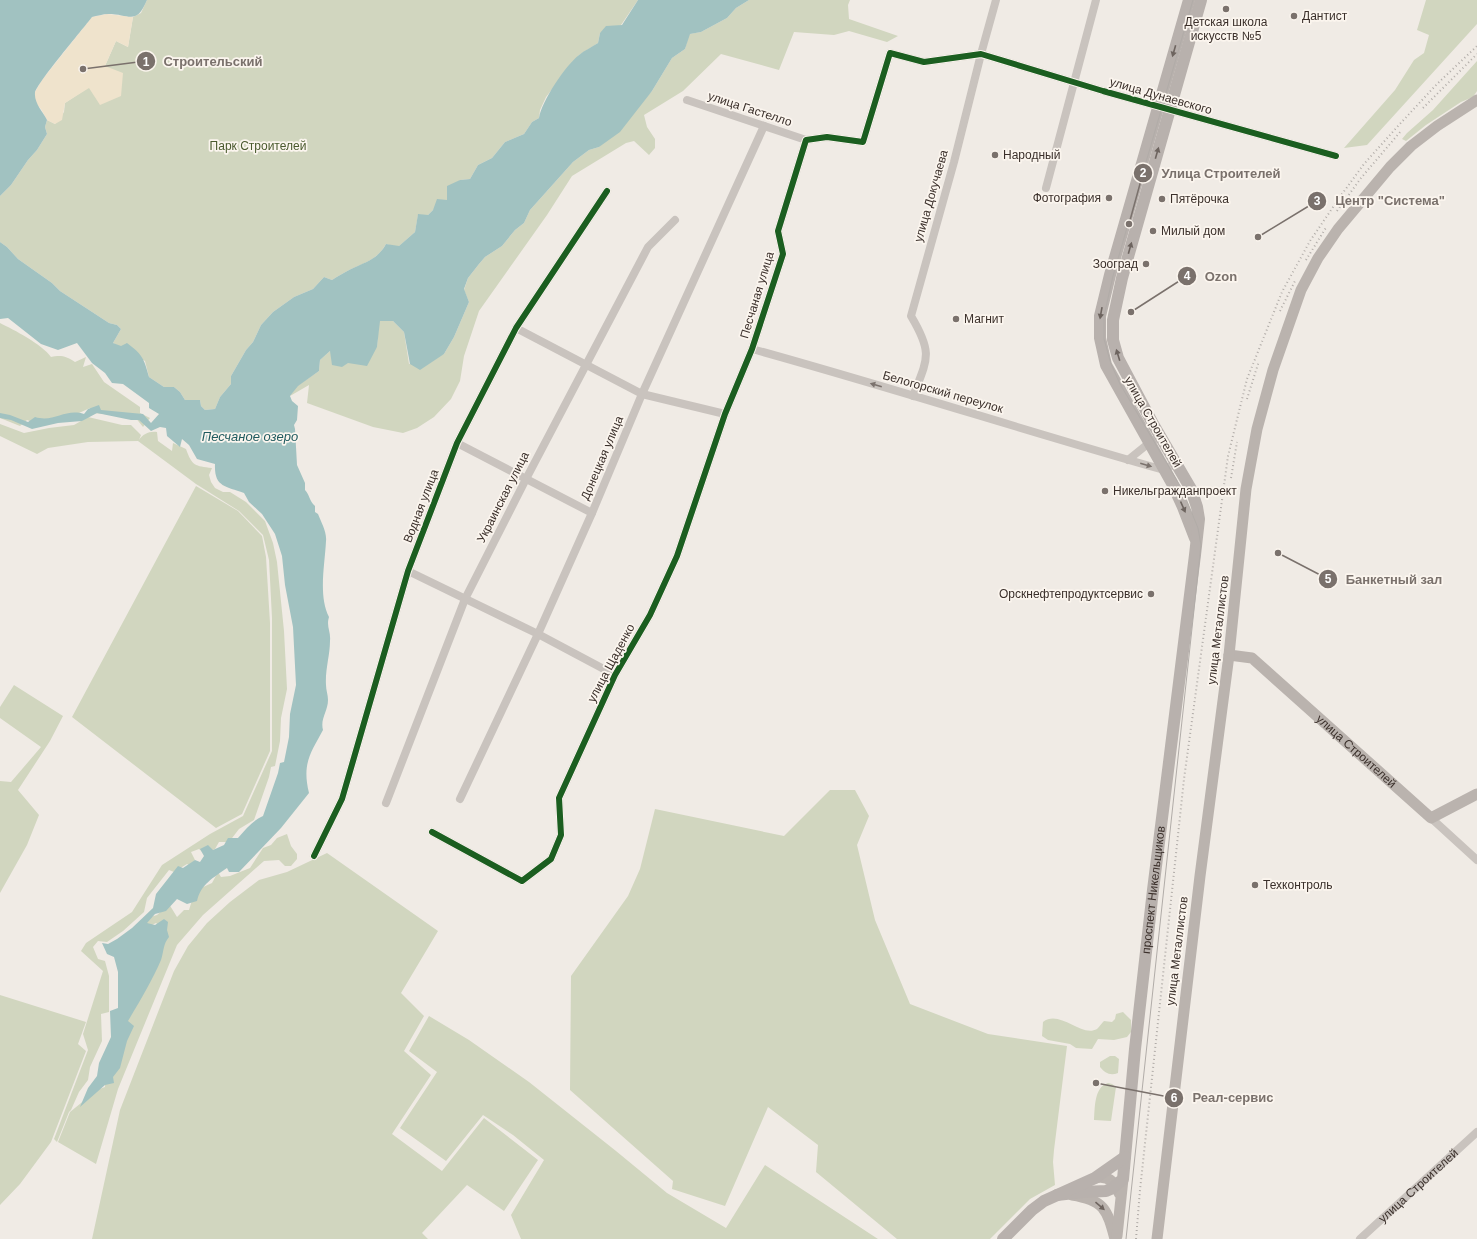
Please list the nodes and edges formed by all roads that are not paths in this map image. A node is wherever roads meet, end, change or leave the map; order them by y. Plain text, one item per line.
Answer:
1 (996, 0) edge
2 (1096, 0) edge
3 (1202, 0) edge
4 (1191, 9) edge
5 (981, 54) junction
6 (1073, 82) junction
7 (688, 100) dead end
8 (1477, 100) edge
9 (1164, 108) junction
10 (764, 126) junction
11 (806, 140) junction
12 (1336, 156) dead end
13 (1046, 188) dead end
14 (607, 191) dead end
15 (675, 220) dead end
16 (1116, 276) junction
17 (516, 328) junction
18 (752, 349) junction
19 (585, 365) junction
20 (642, 394) junction
21 (913, 396) junction
22 (725, 414) junction
23 (1151, 420) junction
24 (1140, 427) junction
25 (1160, 436) junction
26 (457, 443) junction
27 (1149, 443) junction
28 (1128, 460) junction
29 (1176, 463) junction
30 (1164, 470) junction
31 (1184, 476) junction
32 (526, 479) junction
33 (1172, 483) junction
34 (592, 513) junction
35 (1197, 542) junction
36 (408, 571) junction
37 (465, 599) junction
38 (538, 634) junction
39 (1229, 655) junction
40 (615, 675) junction
41 (1477, 794) edge
42 (460, 799) dead end
43 (386, 803) dead end
44 (1431, 818) junction
45 (432, 832) dead end
46 (314, 856) dead end
47 (1477, 860) edge
48 (1477, 1132) edge
49 (1125, 1157) junction
50 (1095, 1178) junction
51 (1119, 1182) junction
52 (1061, 1195) junction
53 (1004, 1239) edge
54 (1116, 1239) edge
55 (1157, 1239) edge
56 (1360, 1239) edge

1 - 5 street, улица Докучаева
2 - 6 street
3 - 4 main road, улица Строителей
4 - 9 main road, улица Строителей
5 - 6 street, улица Дунаевского
5 - 11 street
5 - 21 street, улица Докучаева
6 - 9 street, улица Дунаевского
6 - 13 street
7 - 10 street, улица Гастелло
8 - 39 main road, улица Металлистов
9 - 12 street, улица Дунаевского
9 - 16 main road, улица Строителей
10 - 11 street, улица Гастелло
10 - 20 street, Донецкая улица
11 - 18 street, Песчаная улица
14 - 17 street, Водная улица
15 - 19 street, Украинская улица
23 -> 16 main road, улица Строителей
16 -> 24 main road, улица Строителей
17 - 19 street
17 - 26 street, Водная улица
21 -> 18 street, Белогорский переулок
18 - 22 street, улица Щаденко
19 - 20 street
19 - 32 street, Украинская улица
20 - 22 street
20 - 34 street, Донецкая улица
21 - 28 street, Белогорский переулок
22 - 40 street, улица Щаденко
23 - 24 street
23 - 24 street
23 - 25 main road, улица Строителей
24 - 27 main road, улица Строителей
25 - 27 street
25 - 29 main road, улица Строителей
26 - 32 street
26 - 36 street, Водная улица
27 - 28 street
27 - 30 main road, улица Строителей
28 -> 30 street, Белогорский переулок
29 - 30 street
29 - 31 main road, улица Строителей
30 - 33 main road, улица Строителей
31 - 33 street
31 - 35 main road, улица Строителей
32 - 34 street
32 - 37 street, Украинская улица
33 -> 35 main road, улица Строителей
34 - 38 street, Донецкая улица
35 - 49 main road, проспект Никельщиков
36 - 37 street
36 - 46 street, Водная улица
37 - 38 street
37 - 43 street, Украинская улица
38 - 40 street
38 - 42 street, Донецкая улица
39 - 44 main road, улица Строителей
39 - 55 main road, улица Металлистов
40 - 45 street, улица Щаденко
41 - 44 main road
44 - 47 street, улица Строителей
48 - 56 street, улица Строителей
49 - 50 main road
49 - 51 main road, проспект Никельщиков
50 - 51 main road
50 - 52 main road
51 - 52 main road
51 - 54 main road, проспект Никельщиков
52 - 53 main road
52 -> 54 main road

